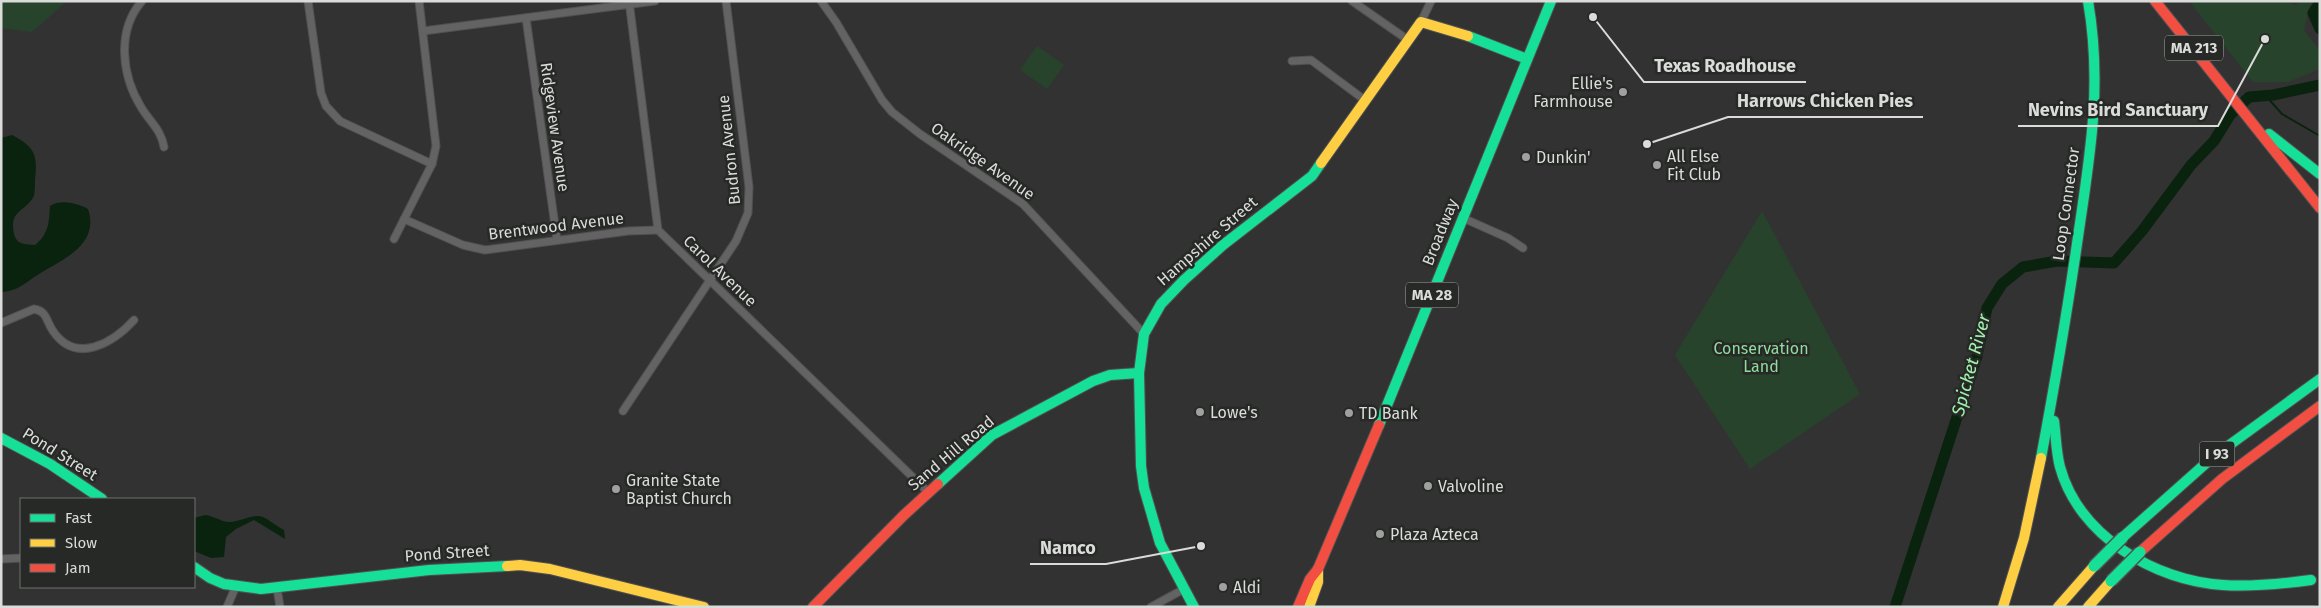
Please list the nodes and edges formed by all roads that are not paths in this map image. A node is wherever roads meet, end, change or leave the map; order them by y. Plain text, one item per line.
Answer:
1 (142, 1) edge
2 (308, 1) edge
3 (419, 1) edge
4 (655, 1) edge
5 (726, 1) edge
6 (821, 1) edge
7 (1352, 1) edge
8 (1431, 1) edge
9 (1550, 1) edge
10 (2088, 1) edge
11 (2155, 1) edge
12 (630, 3) edge
13 (526, 18) junction
14 (1421, 22) junction
15 (423, 31) junction
16 (1408, 40) junction
17 (1527, 59) junction
18 (1292, 61) dead end
19 (1366, 101) junction
20 (2245, 112) junction
21 (164, 146) dead end
22 (432, 164) junction
23 (2320, 174) edge
24 (2320, 208) edge
25 (1463, 218) junction
26 (404, 219) junction
27 (658, 230) junction
28 (394, 239) dead end
29 (556, 240) junction
30 (1523, 248) dead end
31 (709, 281) junction
32 (134, 320) dead end
33 (1, 323) edge
34 (1144, 334) junction
35 (1139, 374) junction
36 (2320, 379) edge
37 (2055, 380) junction
38 (2320, 406) edge
39 (623, 411) dead end
40 (1, 438) edge
41 (928, 492) junction
42 (98, 498) edge
43 (20, 558) edge
44 (1, 559) edge
45 (195, 568) edge
46 (1318, 569) junction
47 (2134, 572) dead end
48 (2316, 578) edge
49 (236, 586) junction
50 (277, 588) junction
51 (1184, 589) junction
52 (2292, 594) dead end
53 (2258, 597) dead end
54 (227, 607) edge
55 (280, 607) edge
56 (704, 607) edge
57 (813, 607) edge
58 (1150, 607) edge
59 (1194, 607) edge
60 (1298, 607) edge
61 (1309, 607) edge
62 (2003, 607) edge
63 (2058, 607) edge
64 (2088, 607) edge

1 - 21 street
2 - 22 street
3 - 15 street
4 - 12 street
5 - 31 street, Budron Avenue
6 - 34 street, Oakridge Avenue
7 - 16 street
8 - 14 street, Hampshire Street
9 - 17 main road, Broadway / MA 28
10 - 37 main road, Loop Connector
11 - 20 main road, MA 213
12 - 13 street
12 - 27 street
13 - 15 street
13 - 29 street, Ridgeview Avenue
14 - 16 main road, Hampshire Street
14 - 17 main road
15 - 22 street
16 - 19 main road, Hampshire Street
17 - 25 main road, Broadway / MA 28
18 - 19 street
19 - 34 main road, Hampshire Street
20 - 23 main road
20 - 24 main road
22 - 26 street
25 - 30 street
25 - 46 main road, Broadway / MA 28
26 - 28 street
26 - 29 street, Brentwood Avenue
27 - 29 street, Brentwood Avenue
27 - 31 street, Carol Avenue
31 - 39 street, Budron Avenue
31 - 41 street, Carol Avenue
32 - 33 street
34 - 35 main road, Hampshire Street
35 - 41 main road, Sand Hill Road
35 - 51 main road, Hampshire Street
36 - 63 main road, I 93, bridge
37 - 47 main road
37 - 62 main road
38 - 64 main road, I 93, bridge
40 - 42 main road, Pond Street
41 - 57 main road, Sand Hill Road
43 - 44 street
45 - 49 main road, Pond Street
46 - 60 main road
46 - 61 main road
48 - 52 main road
48 - 53 main road
49 - 50 main road, Pond Street
49 - 54 street
50 - 55 street
50 - 56 main road, Pond Street
51 - 58 street
51 - 59 main road, Hampshire Street

